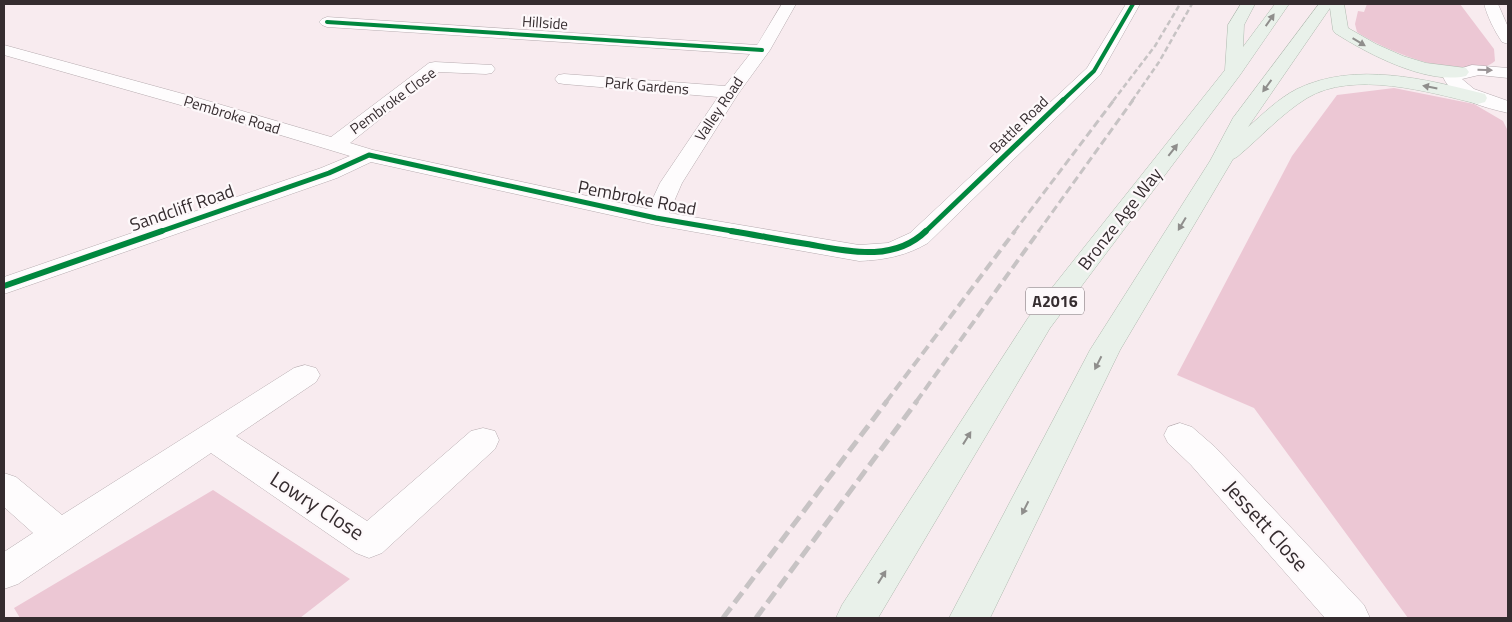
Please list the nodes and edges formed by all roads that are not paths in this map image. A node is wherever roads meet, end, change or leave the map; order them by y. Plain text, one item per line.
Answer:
1 (789, 4) edge
2 (1133, 4) edge
3 (1248, 4) edge
4 (1282, 4) edge
5 (1326, 4) edge
6 (1337, 4) edge
7 (1491, 4) edge
8 (327, 22) dead end
9 (1508, 39) edge
10 (4, 50) edge
11 (762, 50) junction
12 (486, 69) dead end
13 (1234, 71) junction
14 (1460, 72) junction
15 (1508, 73) edge
16 (564, 80) dead end
17 (730, 92) junction
18 (1478, 98) junction
19 (1508, 107) edge
20 (334, 145) junction
21 (369, 155) junction
22 (1220, 161) junction
23 (656, 218) junction
24 (902, 248) joint
25 (4, 286) edge
26 (306, 375) dead end
27 (1180, 435) dead end
28 (212, 436) junction
29 (483, 440) dead end
30 (4, 486) edge
31 (60, 536) junction
32 (4, 572) edge
33 (856, 618) edge
34 (969, 618) edge
35 (1350, 618) edge

1 - 11 street, Valley Road
2 - 24 street, Battle Road
3 - 13 main road
13 -> 4 main road, Bronze Age Way / A2016
5 -> 22 main road
6 -> 14 main road
7 - 9 street
8 - 11 street, Hillside
10 - 20 street, Pembroke Road
11 - 17 street, Valley Road
12 - 20 street, Pembroke Close
33 -> 13 main road, Bronze Age Way / A2016
14 -> 15 street
14 - 18 street
16 - 17 street, Park Gardens
17 - 23 street, Valley Road
18 - 19 street
18 -> 22 main road
20 - 21 street, Pembroke Road
21 - 23 street, Pembroke Road
21 - 25 street, Sandcliff Road
22 -> 34 main road
23 - 24 street, Pembroke Road
26 - 28 street
27 - 35 street, Jessett Close
28 - 29 street, Lowry Close
28 - 31 street
30 - 31 street
31 - 32 street

